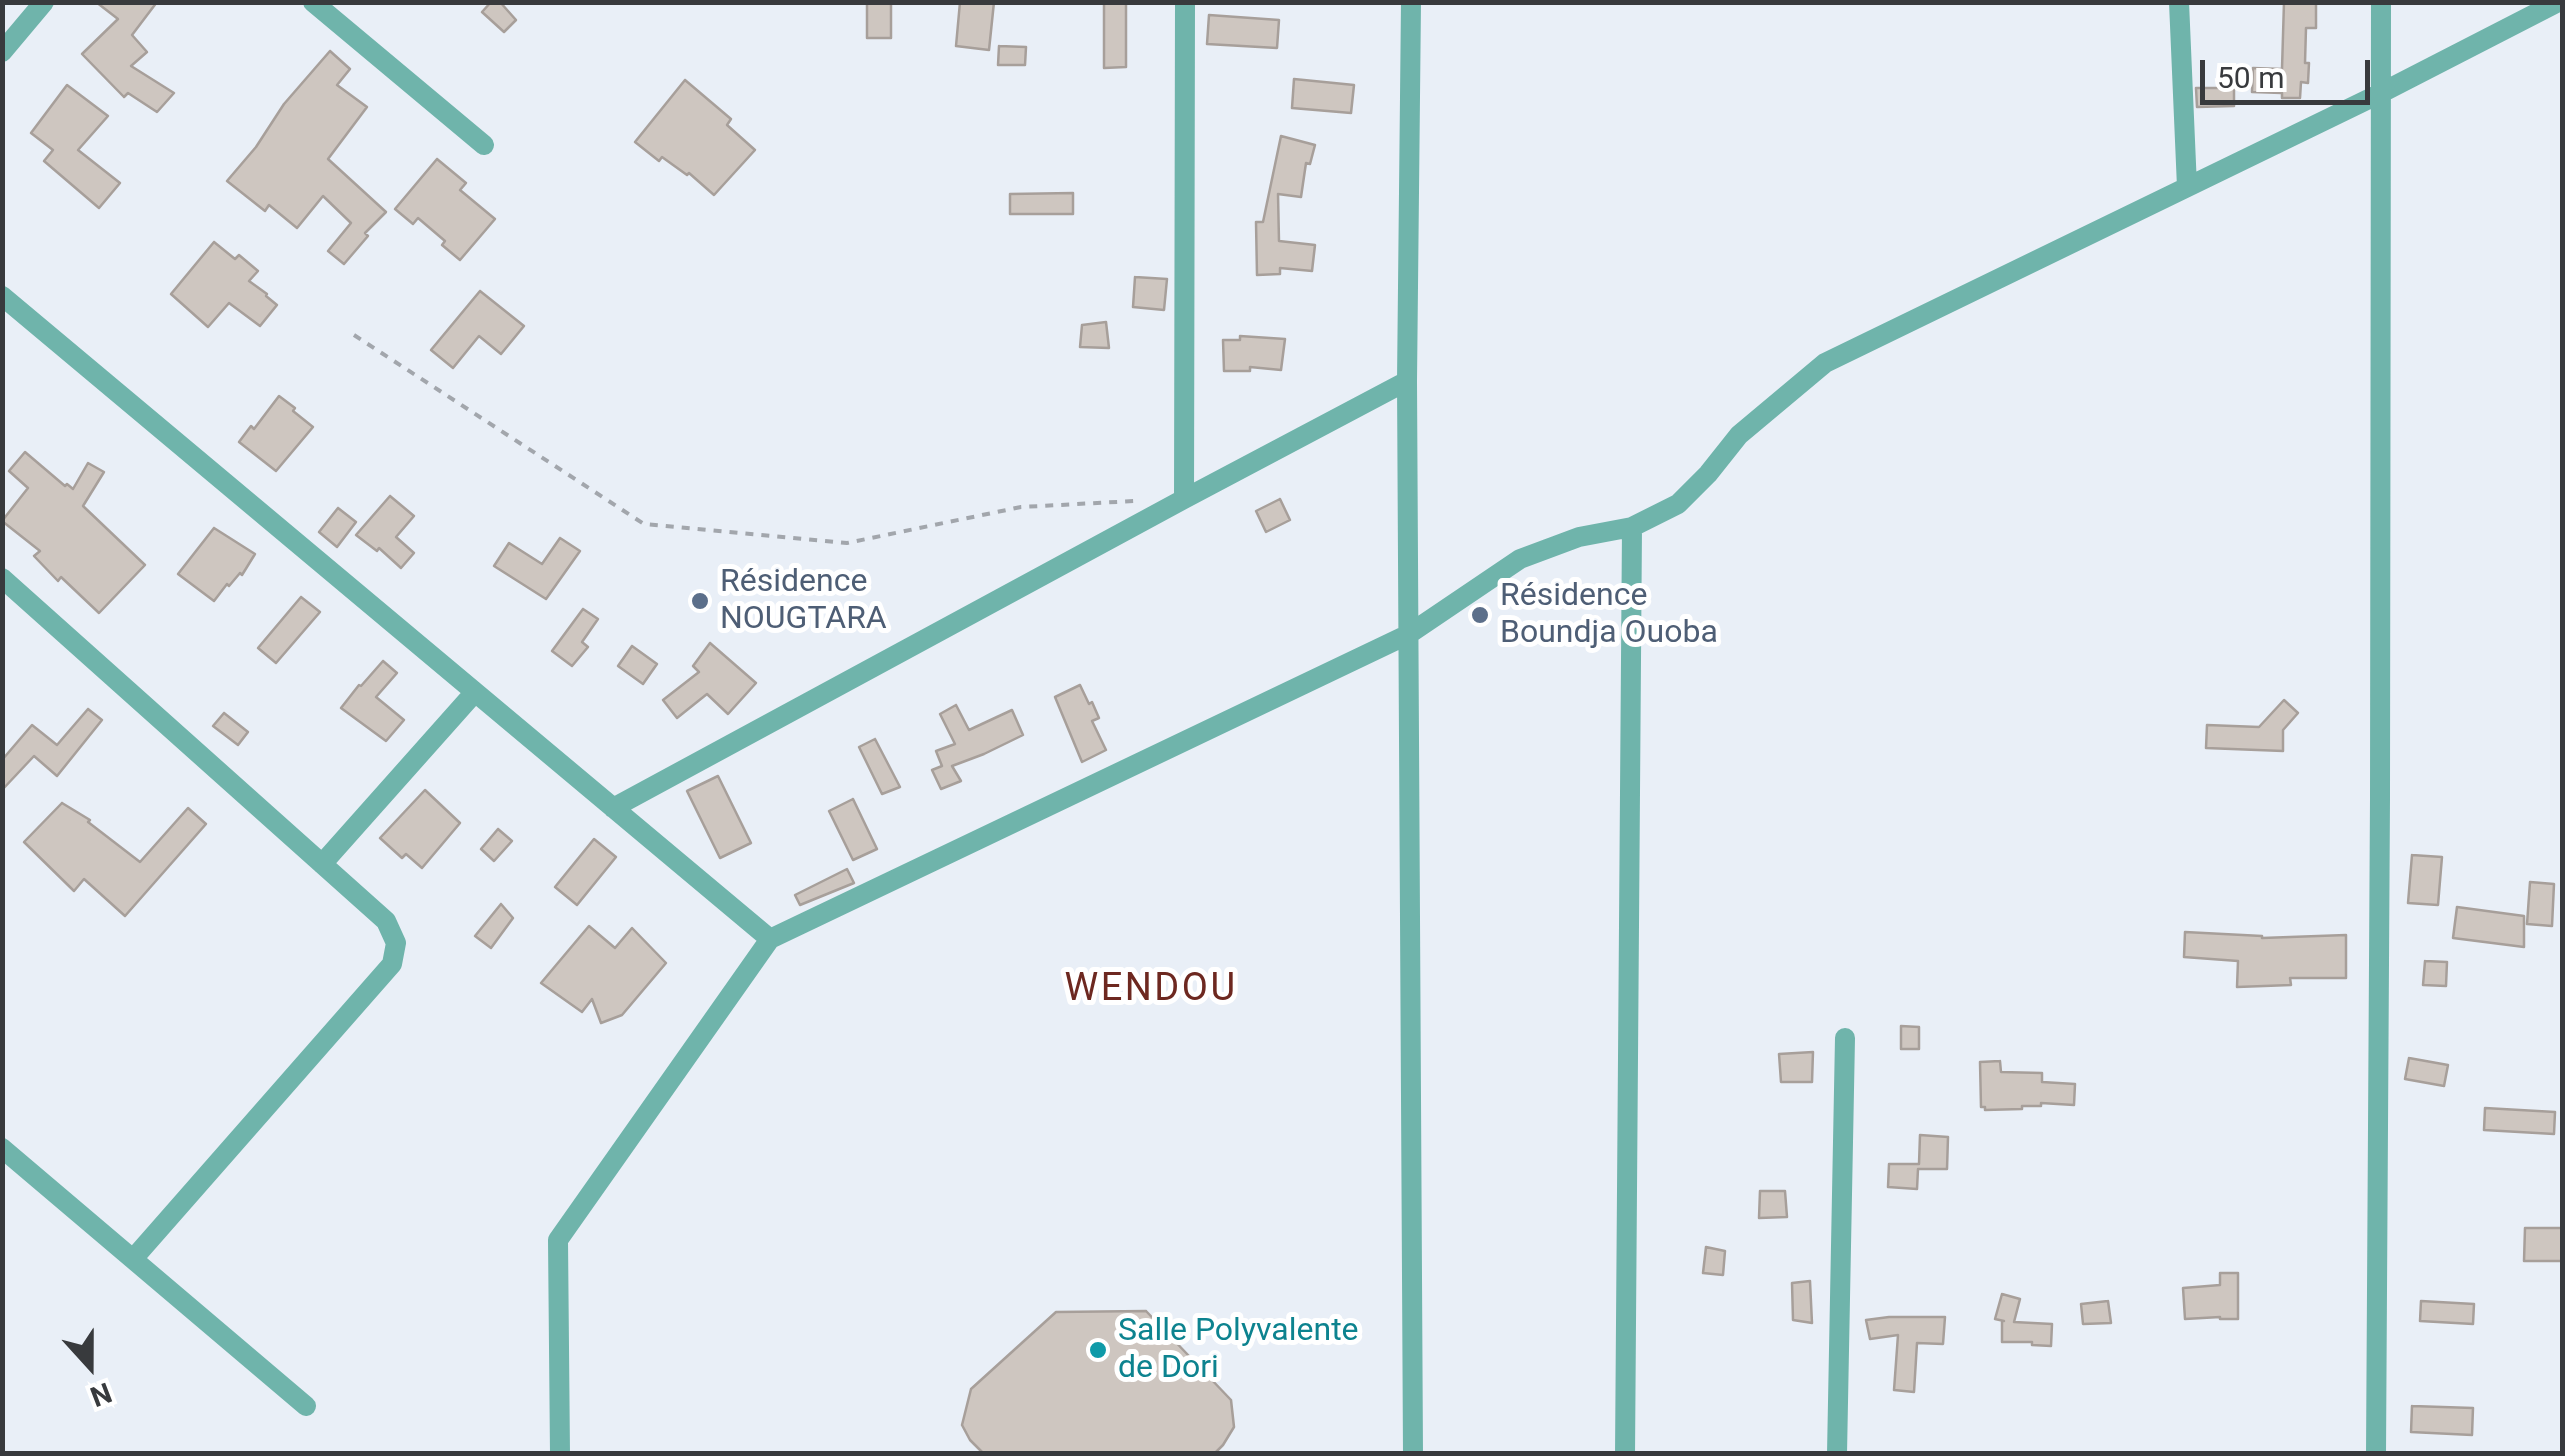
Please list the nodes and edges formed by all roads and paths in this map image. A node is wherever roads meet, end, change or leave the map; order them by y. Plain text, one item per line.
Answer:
1 (44, 2) edge
2 (313, 2) edge
3 (1185, 2) edge
4 (1410, 2) edge
5 (2179, 2) edge
6 (2381, 2) edge
7 (2558, 2) edge
8 (2, 52) edge
9 (2379, 94) junction
10 (484, 145) dead end
11 (2187, 187) junction
12 (2, 296) edge
13 (354, 335) dead end
14 (1407, 381) junction
15 (1184, 499) junction
16 (1148, 500) dead end
17 (1632, 526) junction
18 (2, 578) edge
19 (1409, 634) junction
20 (474, 692) junction
21 (613, 808) junction
22 (322, 864) junction
23 (770, 940) junction
24 (1845, 1038) dead end
25 (2, 1148) edge
26 (133, 1259) junction
27 (306, 1406) dead end
28 (560, 1454) edge
29 (1412, 1454) edge
30 (1625, 1454) edge
31 (1837, 1454) edge
32 (2376, 1454) edge

1 - 8 street
2 - 10 street
3 - 15 street
4 - 14 street
5 - 11 street
6 - 9 street
7 - 9 street
9 - 11 street
9 - 32 street
11 - 17 street
12 - 20 street
13 - 16 path
14 - 15 street
14 - 19 street
15 - 21 street
17 - 19 street
17 - 30 street
18 - 22 street
19 - 23 street
19 - 29 street
20 - 21 street
20 - 22 street
21 - 23 street
22 - 26 street
23 - 28 street
24 - 31 street
25 - 26 street
26 - 27 street

